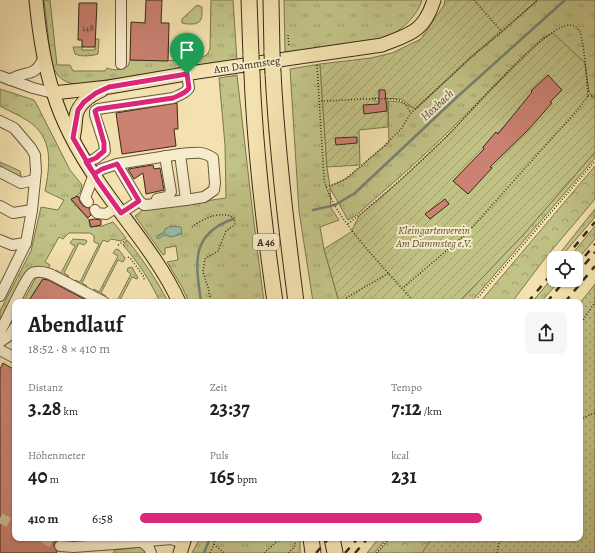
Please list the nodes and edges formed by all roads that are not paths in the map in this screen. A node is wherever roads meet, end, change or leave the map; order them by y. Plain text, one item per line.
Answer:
1 (36, 0) edge
2 (121, 0) edge
3 (249, 0) edge
4 (270, 0) edge
5 (426, 0) edge
6 (434, 0) edge
7 (394, 40) junction
8 (44, 57) junction
9 (121, 64) dead end
10 (187, 74) junction
11 (5, 78) edge
12 (109, 87) junction
13 (53, 93) junction
14 (0, 121) edge
15 (73, 138) junction
16 (180, 154) junction
17 (166, 156) junction
18 (86, 162) junction
19 (117, 164) junction
20 (0, 172) edge
21 (94, 174) junction
22 (35, 180) junction
23 (186, 200) junction
24 (139, 201) junction
25 (88, 202) dead end
26 (0, 206) edge
27 (32, 210) junction
28 (95, 210) dead end
29 (119, 210) junction
30 (0, 240) edge
31 (26, 244) junction
32 (5, 276) edge
33 (0, 296) edge
34 (17, 299) edge
35 (94, 299) edge
36 (177, 299) edge
37 (275, 299) edge
38 (296, 299) edge
39 (12, 308) edge
40 (0, 332) edge
41 (12, 332) edge
42 (0, 342) edge
43 (0, 350) edge
44 (12, 356) edge
45 (112, 541) edge
46 (150, 541) edge
47 (311, 541) edge
48 (333, 541) edge
49 (60, 546) tunnel mouth
50 (106, 553) edge
51 (151, 553) edge
52 (313, 553) edge
53 (335, 553) edge

1 - 8 main road
2 - 9 street
3 - 37 highway, A 46, bridge
4 - 38 highway, A 46, bridge
5 - 7 main road, Am Dammsteg
6 - 7 main road, Am Dammsteg
7 - 10 main road, Am Dammsteg
8 - 11 street
8 - 13 main road
10 - 12 main road, Am Dammsteg
10 - 18 street
11 - 13 street
12 - 13 main road, Am Dammsteg
12 - 15 main road
13 - 15 main road
14 - 22 street
15 - 18 main road
16 - 17 street
16 - 23 street
16 - 23 street
17 - 19 street
17 - 24 street
18 - 21 main road
19 - 21 street
19 - 24 street
20 - 22 street
21 - 25 street
21 - 29 main road
22 - 27 street
23 - 24 street
24 - 29 street
26 - 27 street
27 - 31 street
28 - 29 street
29 - 36 main road
30 - 31 street
31 - 32 street
32 - 33 street
34 - 35 street
39 - 40 street
41 - 42 street
43 - 44 street
45 - 49 street
45 - 50 street
46 - 51 street
47 - 52 highway
48 - 53 highway

